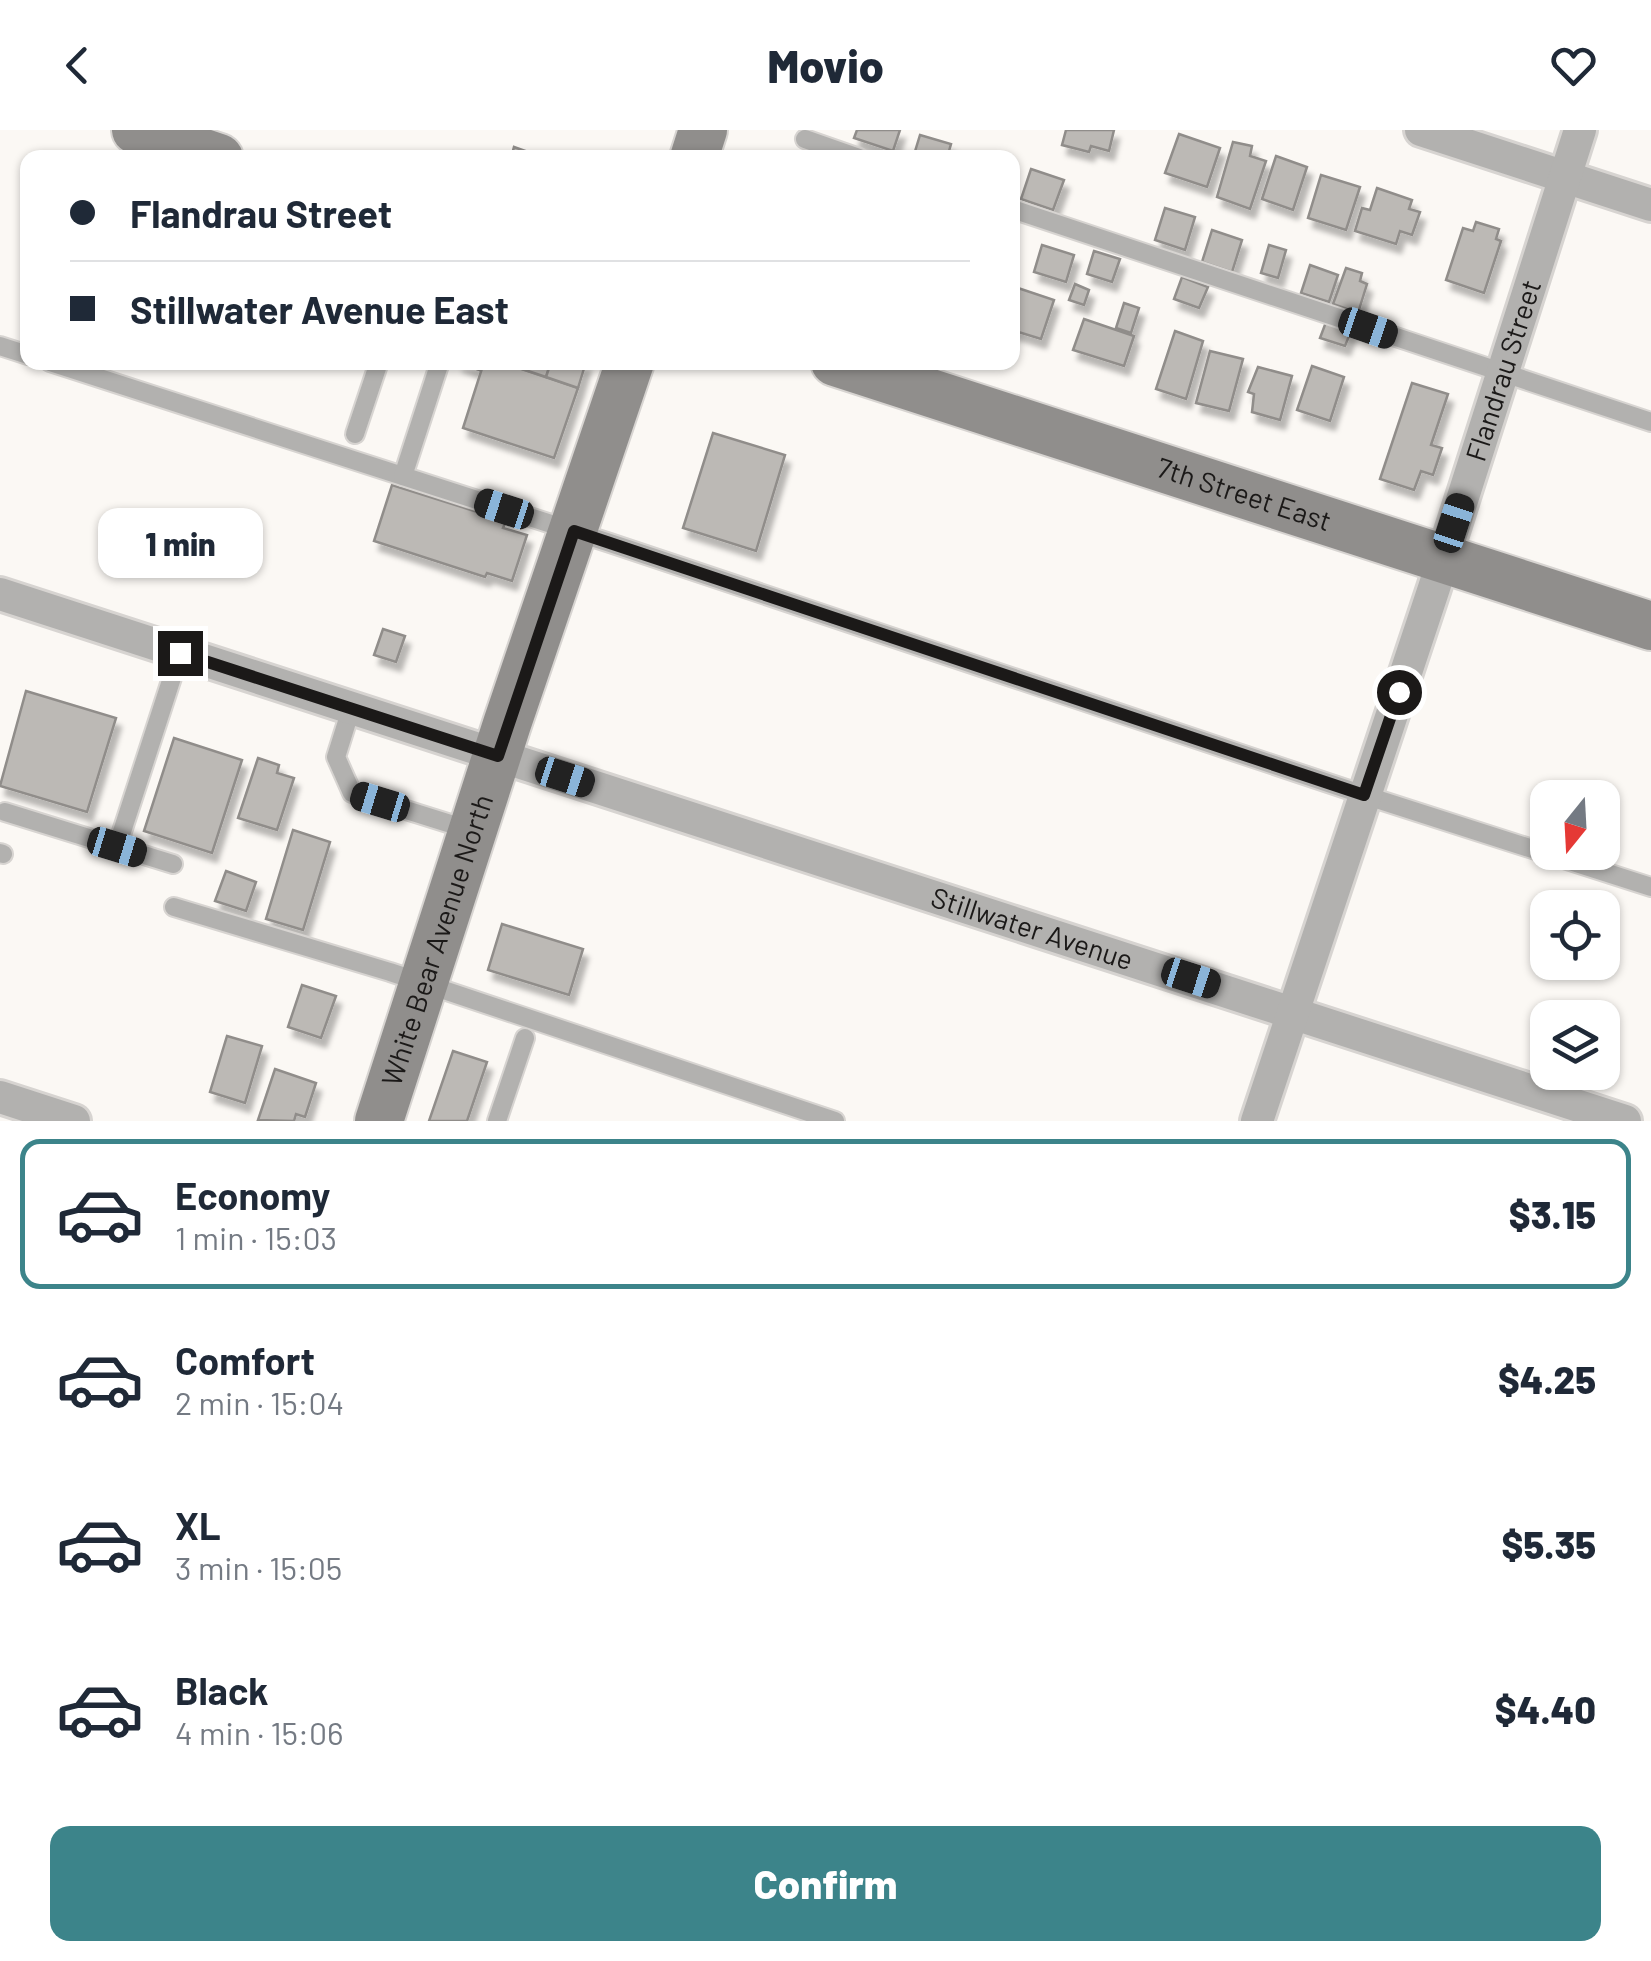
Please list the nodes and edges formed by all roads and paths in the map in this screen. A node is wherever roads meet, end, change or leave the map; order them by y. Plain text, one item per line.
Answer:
1 (136, 130) edge
2 (1421, 130) edge
3 (1580, 130) edge
4 (805, 139) dead end
5 (195, 150) edge
6 (836, 150) edge
7 (1565, 177) junction
8 (1651, 206) edge
9 (1020, 212) edge
10 (75, 370) edge
11 (376, 370) edge
12 (437, 370) edge
13 (627, 370) edge
14 (861, 370) edge
15 (1502, 373) junction
16 (1651, 422) edge
17 (355, 434) dead end
18 (403, 476) junction
19 (574, 531) junction
20 (1442, 557) junction
21 (0, 594) edge
22 (1651, 626) edge
23 (180, 653) junction
24 (352, 709) junction
25 (498, 756) junction
26 (1364, 795) junction
27 (5, 812) dead end
28 (474, 831) junction
29 (117, 847) junction
30 (173, 864) dead end
31 (1651, 887) edge
32 (174, 907) dead end
33 (424, 983) junction
34 (1293, 1012) junction
35 (525, 1038) dead end
36 (0, 1097) edge
37 (74, 1121) edge
38 (379, 1121) edge
39 (497, 1121) edge
40 (834, 1121) edge
41 (1257, 1121) edge
42 (1625, 1121) edge

1 - 5 street
2 - 7 street
3 - 7 street, Flandrau Street
4 - 6 lane
7 - 8 street
7 - 15 street, Flandrau Street
9 - 15 lane
10 - 18 lane
11 - 17 lane
12 - 18 lane
13 - 19 street, White Bear Avenue North
14 - 20 street, 7th Street East
15 - 16 lane
15 - 20 street, Flandrau Street
18 - 19 lane
19 - 25 street, White Bear Avenue North
19 - 26 lane
20 - 22 street, 7th Street East
20 - 26 street, Flandrau Street
21 - 23 street, Stillwater Avenue
23 - 24 street, Stillwater Avenue
23 - 29 lane
24 - 25 street, Stillwater Avenue
24 - 28 lane
25 - 28 street, White Bear Avenue North
25 - 34 street, Stillwater Avenue
26 - 31 lane
26 - 34 street, Flandrau Street
27 - 29 lane
28 - 33 street, White Bear Avenue North
29 - 30 lane
32 - 33 lane
33 - 38 street, White Bear Avenue North
33 - 40 lane
34 - 41 street, Flandrau Street
34 - 42 street, Stillwater Avenue
35 - 39 lane
36 - 37 street

